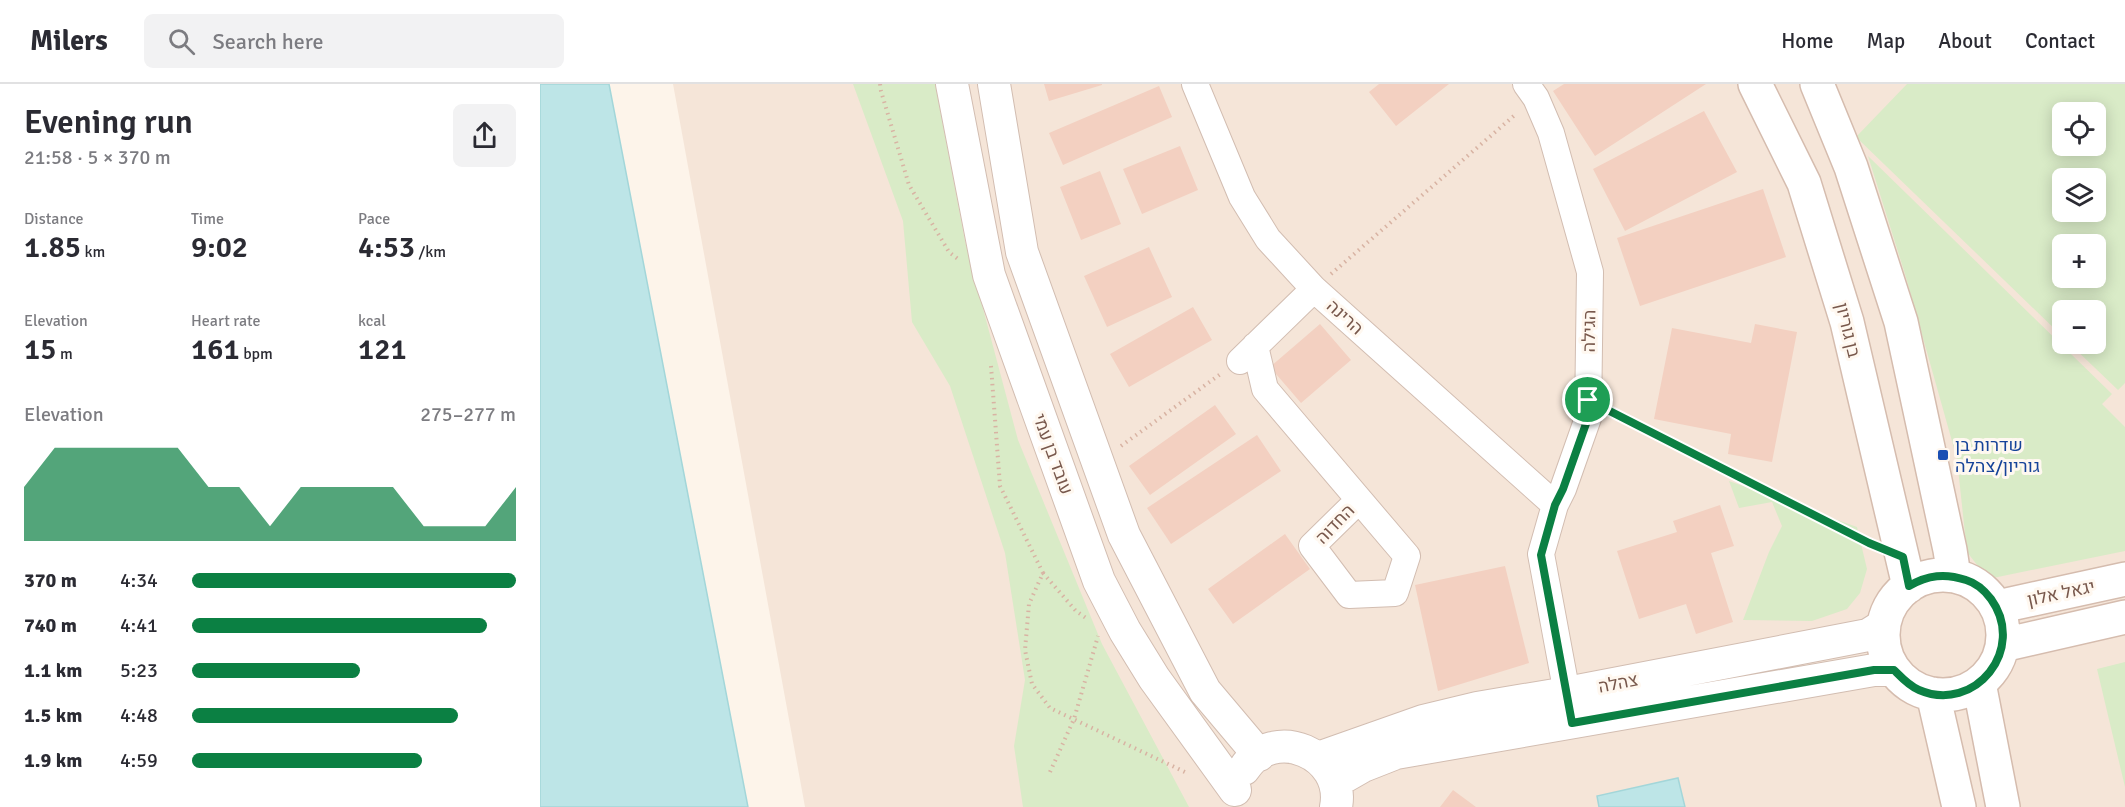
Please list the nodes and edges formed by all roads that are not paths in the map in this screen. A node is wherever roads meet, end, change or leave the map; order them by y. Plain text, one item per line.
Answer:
1 (952, 84) edge
2 (994, 84) edge
3 (1195, 84) edge
4 (1755, 84) edge
5 (1817, 84) edge
6 (1531, 91) edge
7 (1314, 289) junction
8 (1359, 500) dead end
9 (1555, 505) junction
10 (1954, 576) junction
11 (2125, 579) edge
12 (1909, 586) junction
13 (1997, 607) junction
14 (2125, 617) edge
15 (1884, 625) junction
16 (2002, 645) junction
17 (1894, 670) junction
18 (1979, 683) junction
19 (1933, 694) junction
20 (1569, 708) junction
21 (1259, 755) junction
22 (1330, 782) edge
23 (1235, 799) edge
24 (1959, 807) edge
25 (2003, 807) edge

1 - 23 street, עובד בן עמי
2 - 21 street
3 - 7 street, הרינה
4 - 12 main road, בן גוריון
5 - 10 main road
6 - 9 street, הגילה
7 - 8 street, החדוה
7 - 9 street, הרינה
9 - 20 street, הגילה
10 - 12 main road
10 - 13 main road
11 - 13 main road, יגאל אלון
12 - 15 main road
13 - 16 main road
14 - 16 main road, יגאל אלון
15 - 17 main road
15 - 20 street, צהלה
16 - 18 main road
17 - 19 main road
17 - 20 street, צהלה
18 - 19 main road
18 - 25 main road
19 - 24 main road
20 - 22 street, צהלה
21 - 22 street
21 - 23 street

